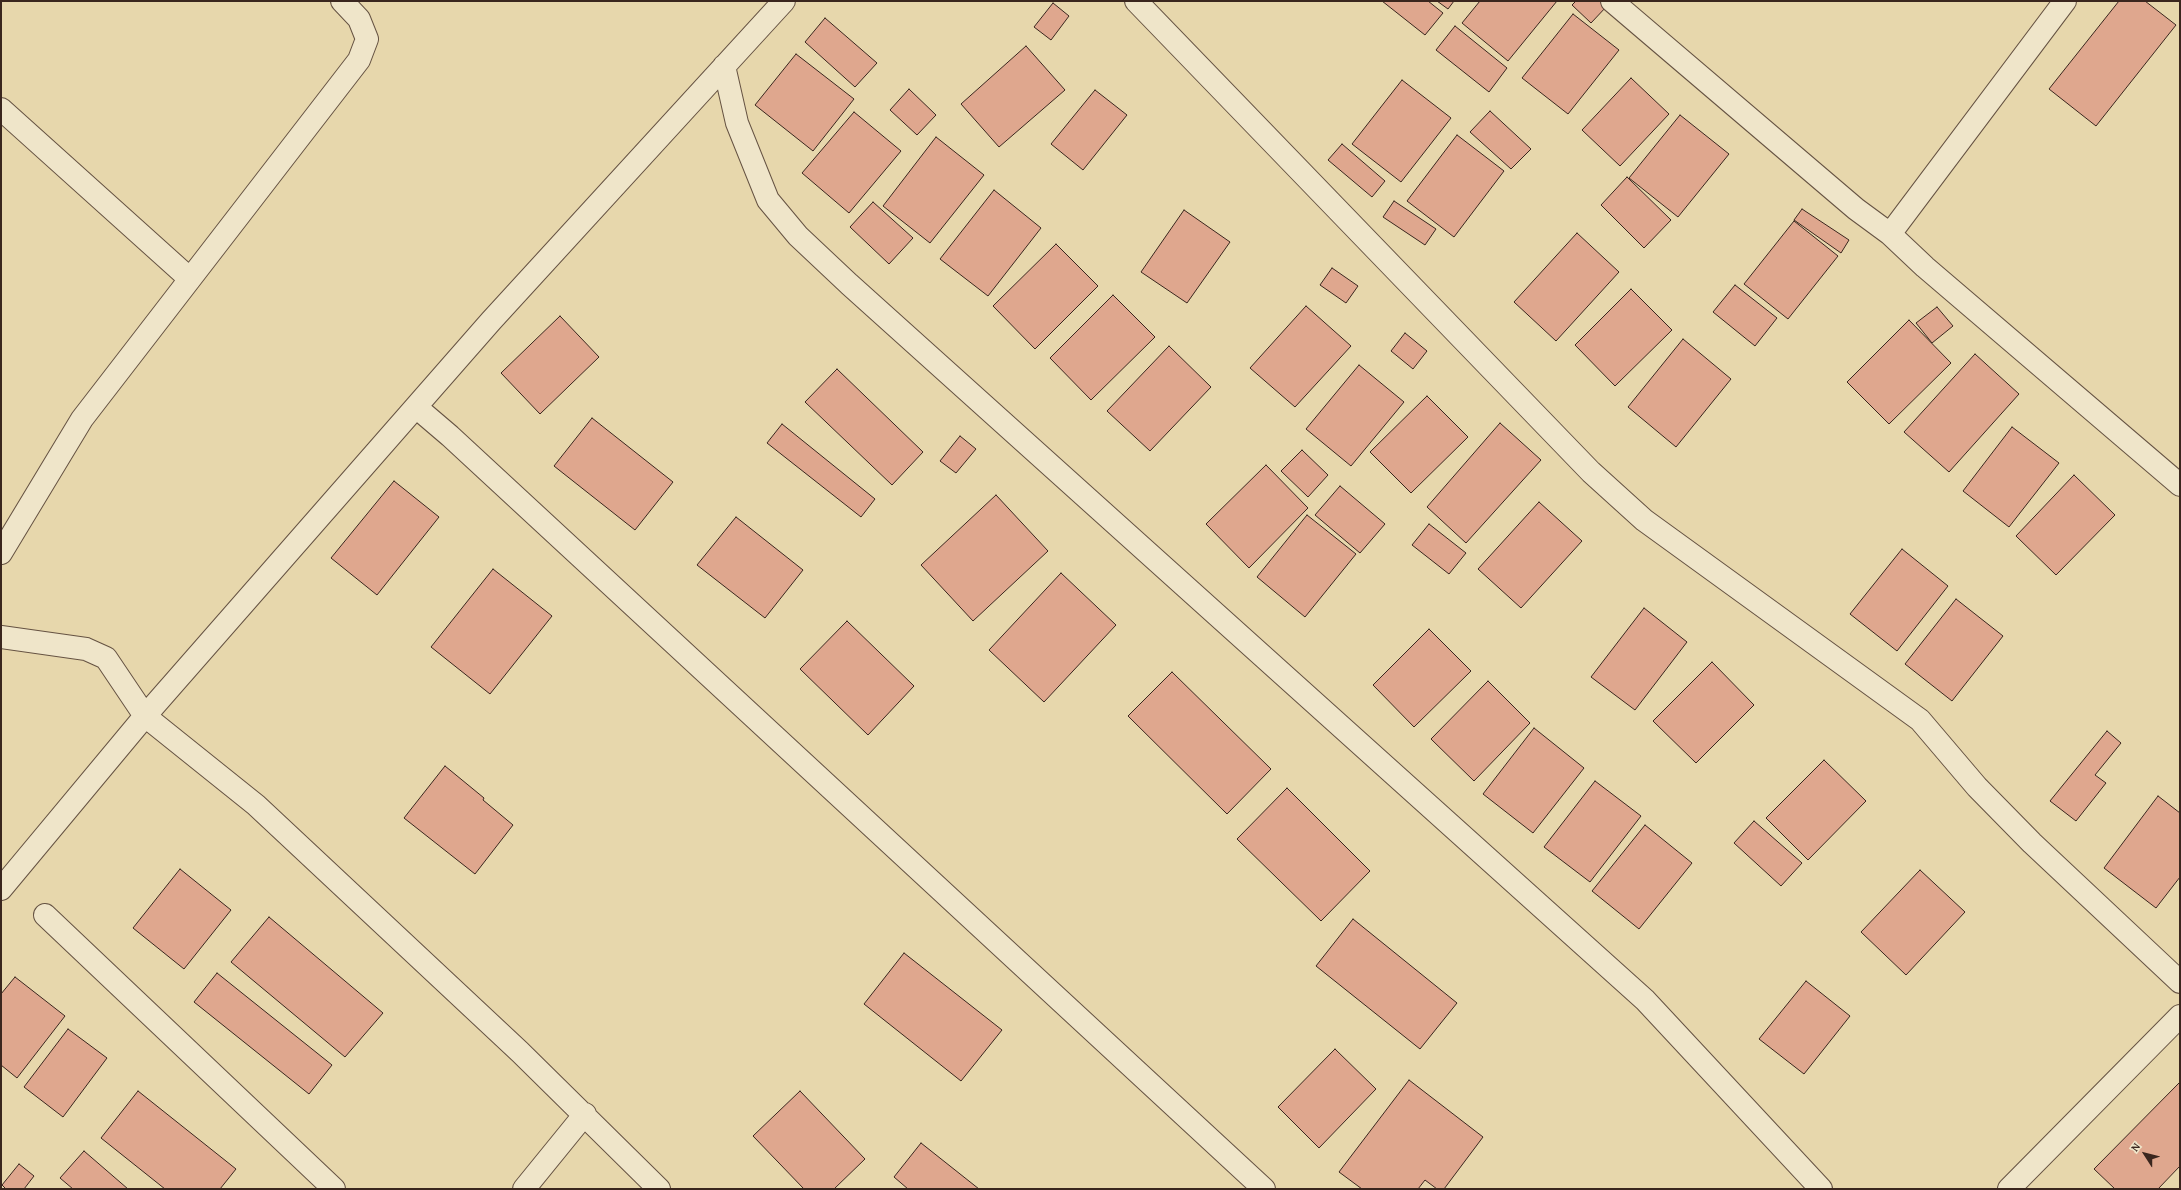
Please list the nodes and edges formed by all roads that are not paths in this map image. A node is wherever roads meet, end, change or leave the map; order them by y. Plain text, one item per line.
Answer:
1 (342, 1) edge
2 (784, 1) edge
3 (1136, 1) edge
4 (1612, 1) edge
5 (2065, 1) edge
6 (724, 66) junction
7 (1, 109) edge
8 (1890, 234) junction
9 (190, 279) junction
10 (416, 407) junction
11 (2180, 485) edge
12 (8, 522) edge
13 (1, 553) edge
14 (1, 637) edge
15 (145, 716) junction
16 (1, 889) edge
17 (45, 914) dead end
18 (2180, 982) edge
19 (2180, 1016) edge
20 (585, 1114) junction
21 (334, 1189) edge
22 (524, 1189) edge
23 (659, 1189) edge
24 (1264, 1189) edge
25 (1821, 1189) edge
26 (2009, 1189) edge

1 - 9 street
2 - 6 street
3 - 18 street
4 - 8 street
5 - 8 street
6 - 10 street
6 - 25 street
7 - 9 street
8 - 11 street
9 - 12 street
10 - 15 street
10 - 24 street
12 - 13 street
14 - 15 street
15 - 16 street
15 - 20 street
17 - 21 street
19 - 26 street
20 - 22 street
20 - 23 street

